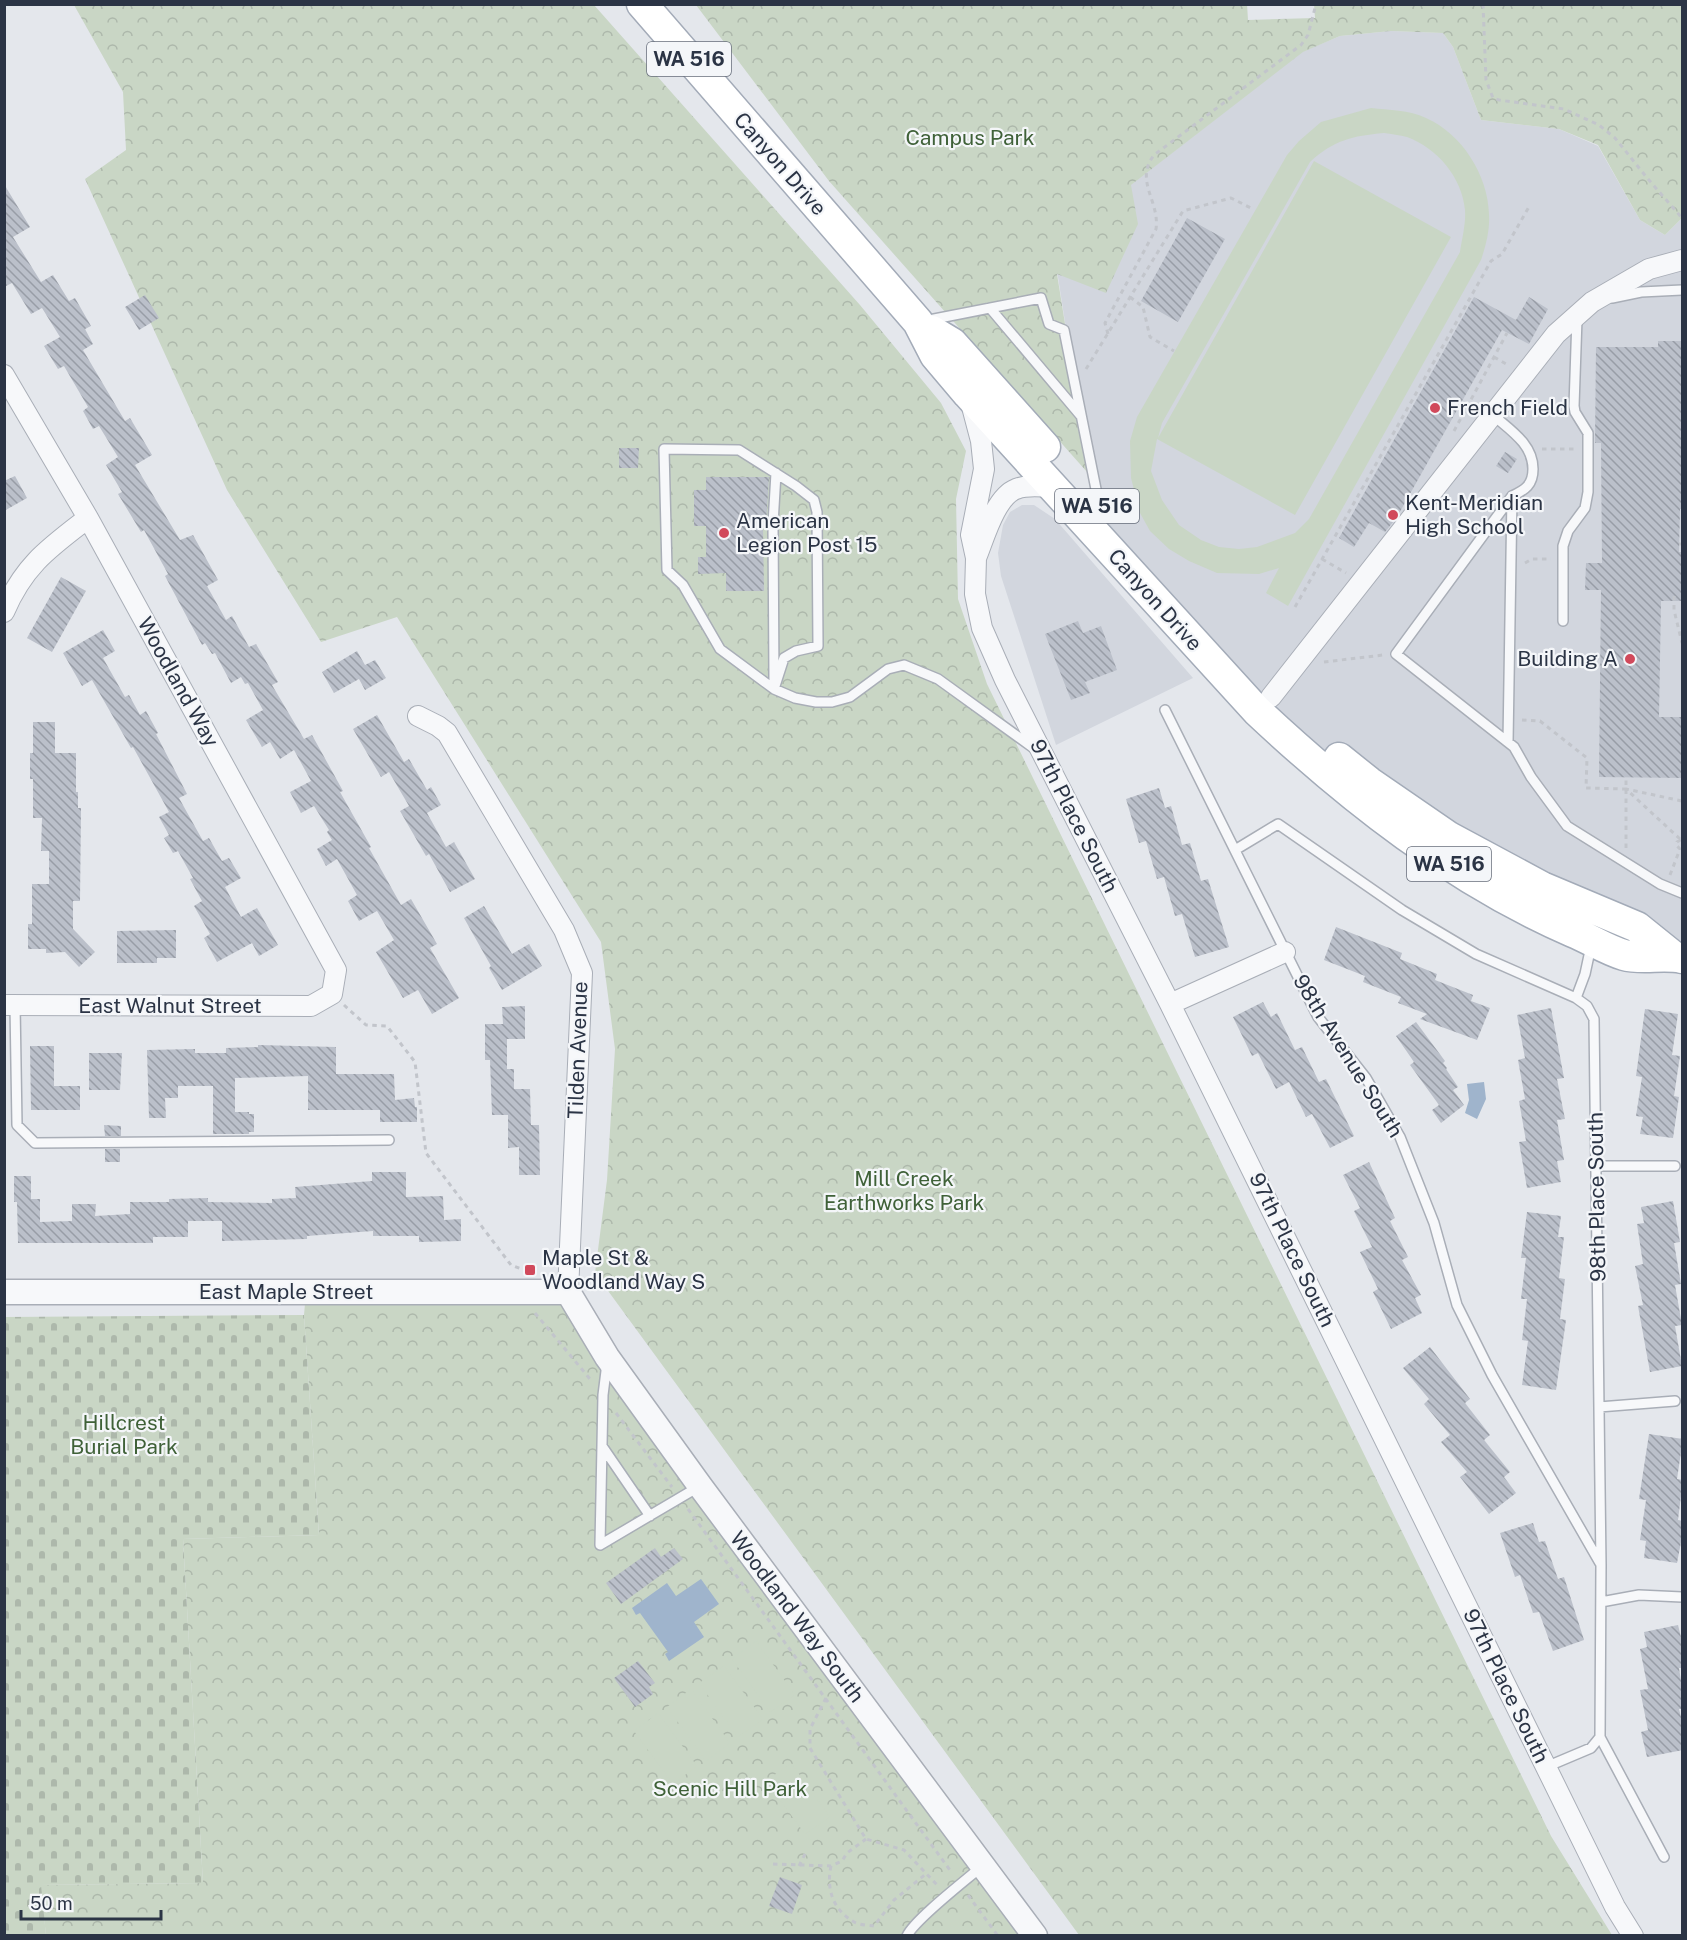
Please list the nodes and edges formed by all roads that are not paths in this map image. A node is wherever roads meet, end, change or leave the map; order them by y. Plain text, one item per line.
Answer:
1 (642, 4) edge
2 (1683, 260) edge
3 (1683, 290) edge
4 (1592, 302) junction
5 (990, 308) junction
6 (1577, 316) junction
7 (918, 322) junction
8 (4, 375) edge
9 (968, 394) junction
10 (1493, 415) junction
11 (1082, 417) junction
12 (776, 473) junction
13 (1054, 487) junction
14 (1512, 496) junction
15 (1100, 509) junction
16 (88, 518) junction
17 (976, 558) junction
18 (4, 612) edge
19 (1563, 621) dead end
20 (774, 689) junction
21 (1264, 704) junction
22 (1165, 710) dead end
23 (418, 716) dead end
24 (1508, 742) junction
25 (1041, 754) junction
26 (1235, 850) junction
27 (1683, 893) edge
28 (1592, 941) junction
29 (1285, 952) junction
30 (1678, 957) edge
31 (332, 994) joint
32 (1576, 998) junction
33 (1170, 1004) junction
34 (10, 1005) edge
35 (389, 1140) dead end
36 (1596, 1166) junction
37 (1675, 1166) dead end
38 (4, 1292) edge
39 (568, 1292) junction
40 (607, 1357) junction
41 (1675, 1401) dead end
42 (1599, 1407) junction
43 (602, 1446) junction
44 (700, 1486) junction
45 (650, 1516) junction
46 (1601, 1565) junction
47 (1683, 1597) edge
48 (1600, 1602) junction
49 (1600, 1737) junction
50 (1546, 1767) junction
51 (1664, 1857) dead end
52 (983, 1866) junction
53 (907, 1935) edge
54 (1035, 1935) edge
55 (1633, 1935) edge

1 - 7 main road, Canyon Drive / WA 516
2 - 4 street
3 - 4 lane
4 - 6 street
5 - 7 lane
5 - 11 lane
5 - 11 lane
6 - 10 street
6 - 19 lane
7 - 9 main road, Canyon Drive / WA 516
7 - 15 main road, Canyon Drive / WA 516
8 - 16 street, Woodland Way
9 - 13 main road, Canyon Drive / WA 516
9 - 17 street, 97th Place South
10 - 14 lane
10 - 21 street
11 - 15 lane
12 - 20 lane
12 - 20 lane
12 - 20 lane
13 - 17 street, 97th Place South
13 - 21 main road, Canyon Drive / WA 516
14 - 24 lane
14 - 24 lane
15 - 21 main road, Canyon Drive / WA 516
16 - 18 street
16 - 31 street, Woodland Way
17 - 25 street, 97th Place South
20 - 25 lane
21 - 28 main road, WA 516
21 - 30 main road, WA 516
22 - 26 lane, 98th Avenue South
23 - 39 street, Tilden Avenue
24 - 27 lane
25 - 33 street, 97th Place South
26 - 29 lane, 98th Avenue South
26 - 32 lane, 98th Place South
28 - 30 main road, WA 516
28 - 32 lane
29 - 33 street
29 - 46 lane, 98th Avenue South
31 - 34 street, East Walnut Street
32 - 36 lane, 98th Place South
33 - 50 street, 97th Place South
34 - 35 lane
36 - 37 lane
36 - 42 lane, 98th Place South
38 - 39 street, East Maple Street
39 - 40 street, Woodland Way South
40 - 43 lane
40 - 44 street, Woodland Way South
41 - 42 lane
42 - 46 lane, 98th Place South
43 - 45 lane
43 - 45 lane
44 - 45 lane
44 - 52 street, Woodland Way South
46 - 48 lane, 98th Place South
47 - 48 lane
48 - 49 lane, 98th Place South
49 - 50 lane
49 - 51 lane
50 - 55 street, 97th Place South
52 - 53 lane
52 - 54 street, Woodland Way South

